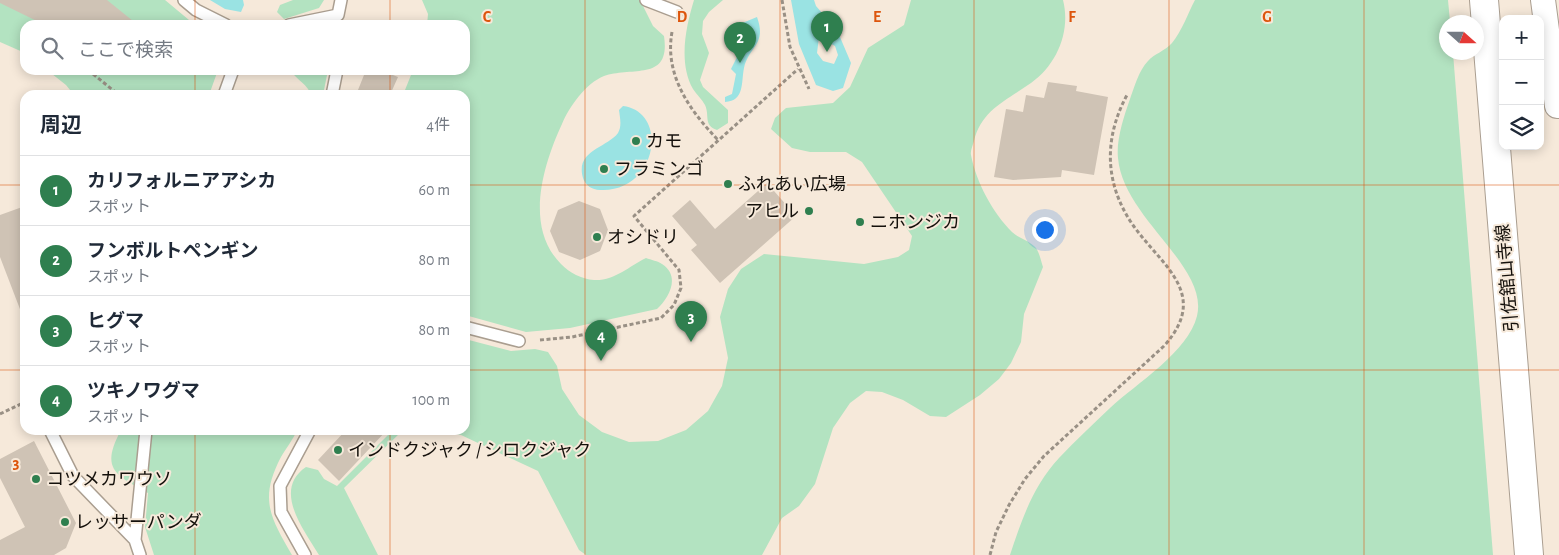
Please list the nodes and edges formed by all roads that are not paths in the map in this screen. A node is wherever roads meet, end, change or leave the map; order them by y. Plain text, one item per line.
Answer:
1 (184, 0) edge
2 (341, 0) edge
3 (1484, 0) edge
4 (1543, 0) edge
5 (650, 1) edge
6 (676, 12) road end
7 (216, 20) edge
8 (338, 20) edge
9 (231, 75) edge
10 (336, 75) edge
11 (226, 90) edge
12 (333, 90) edge
13 (1559, 106) edge
14 (470, 328) edge
15 (519, 341) road end
16 (52, 435) edge
17 (146, 435) edge
18 (307, 435) edge
19 (135, 540) junction
20 (140, 555) edge
21 (306, 555) edge
22 (1529, 555) edge

1 - 7 lane
2 - 8 lane
3 - 22 main road, 引佐舘山寺線
4 - 13 street
5 - 6 lane
9 - 11 lane
10 - 12 lane
14 - 15 lane
16 - 19 lane
17 - 19 lane
18 - 21 lane
19 - 20 lane

